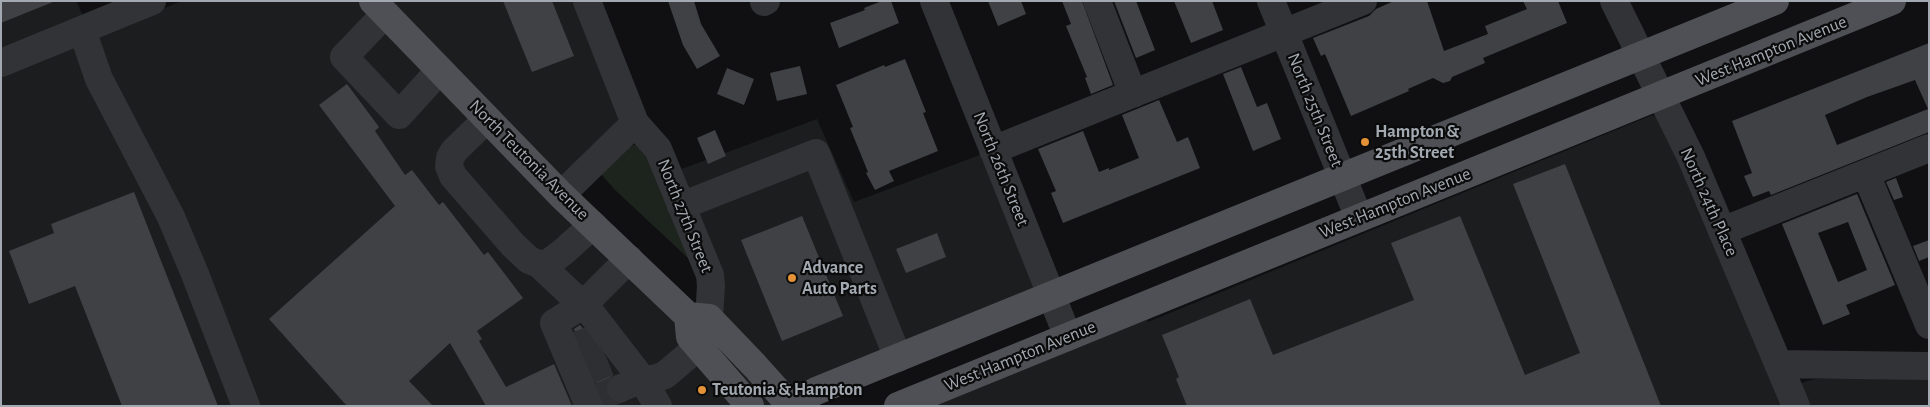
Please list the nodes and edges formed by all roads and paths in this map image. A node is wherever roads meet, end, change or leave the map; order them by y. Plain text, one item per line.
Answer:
1 (152, 1) edge
2 (588, 1) edge
3 (934, 1) edge
4 (1097, 1) edge
5 (1271, 1) edge
6 (1363, 1) edge
7 (1614, 1) edge
8 (1775, 1) edge
9 (1892, 1) edge
10 (379, 8) edge
11 (82, 30) junction
12 (1284, 34) junction
13 (1640, 56) junction
14 (1, 63) edge
15 (440, 70) junction
16 (1133, 94) junction
17 (1660, 96) junction
18 (487, 119) junction
19 (635, 123) junction
20 (1929, 148) edge
21 (993, 150) junction
22 (1866, 174) junction
23 (1342, 178) junction
24 (561, 195) junction
25 (681, 206) junction
26 (1359, 218) junction
27 (593, 225) junction
28 (1722, 231) junction
29 (629, 259) junction
30 (539, 264) junction
31 (1051, 296) junction
32 (584, 304) junction
33 (699, 317) junction
34 (1929, 325) edge
35 (1068, 337) junction
36 (587, 342) junction
37 (698, 347) junction
38 (898, 358) junction
39 (1778, 364) junction
40 (599, 366) junction
41 (1929, 366) edge
42 (608, 394) edge
43 (246, 406) edge
44 (658, 406) edge
45 (750, 406) edge
46 (790, 406) edge
47 (898, 406) edge
48 (1796, 406) edge

1 - 11 street
2 - 19 street, North 27th Street
3 - 21 street, North 26th Street
4 - 16 street
5 - 12 street, North 25th Street
6 - 12 street
7 - 13 street, North 24th Place
8 - 13 main road
9 - 17 main road, West Hampton Avenue
10 - 15 main road, North Teutonia Avenue
10 - 15 street
11 - 14 street
11 - 43 street
12 - 16 street
12 - 23 street, North 25th Street
13 - 17 street, North 24th Place
13 - 23 main road
15 - 18 main road, North Teutonia Avenue
16 - 21 street
17 - 26 main road, West Hampton Avenue
17 - 28 street, North 24th Place
18 - 24 main road, North Teutonia Avenue
18 - 30 street
19 - 24 street
19 - 25 street, North 27th Street
20 - 22 street
21 - 31 street, North 26th Street
22 - 28 street
22 - 34 street
23 - 26 street, North 25th Street
23 - 31 main road
24 - 27 main road, North Teutonia Avenue
25 - 33 street, North 27th Street
25 - 38 street
26 - 35 main road, West Hampton Avenue
27 - 29 main road, North Teutonia Avenue
27 - 30 street
28 - 39 street, North 24th Place
29 - 32 street
29 - 33 main road, North Teutonia Avenue
30 - 32 street
31 - 35 street, North 26th Street
31 - 38 main road
32 - 36 street
32 - 36 street
33 - 37 main road
33 - 46 main road, North Teutonia Avenue
35 - 47 main road, West Hampton Avenue
36 - 40 street
36 - 40 street
37 - 42 street
37 - 45 main road
38 - 46 main road
39 - 41 street
39 - 48 street, North 24th Place
40 - 42 street
40 - 42 street
42 - 44 street

